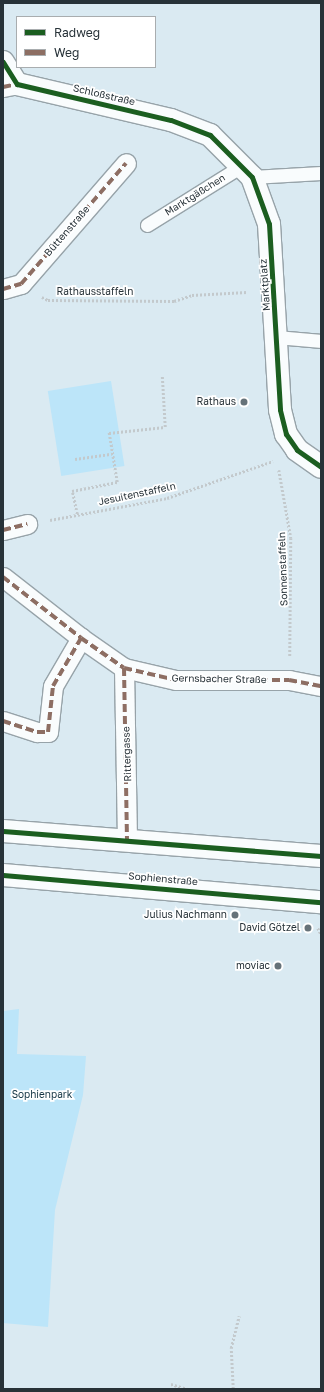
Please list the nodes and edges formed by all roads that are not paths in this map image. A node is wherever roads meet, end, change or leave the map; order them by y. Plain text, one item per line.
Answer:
1 (8, 76) edge
2 (210, 135) joint
3 (126, 163) dead end
4 (248, 171) junction
5 (321, 173) edge
6 (147, 225) dead end
7 (3, 289) edge
8 (277, 337) junction
9 (321, 341) edge
10 (321, 467) edge
11 (35, 522) road end
12 (3, 530) edge
13 (3, 577) edge
14 (81, 638) junction
15 (124, 668) junction
16 (321, 686) edge
17 (3, 721) edge
18 (3, 831) edge
19 (127, 841) junction
20 (321, 856) edge
21 (3, 875) edge
22 (321, 902) edge

1 - 2 street, Schloßstraße
2 - 4 street, Marktplatz
3 - 7 street, Büttenstraße
4 - 5 lane
4 - 6 lane, Marktgäßchen
4 - 8 street, Marktplatz
8 - 9 lane
8 - 10 street, Marktplatz
11 - 12 street
13 - 14 street, Gernsbacher Straße
14 - 15 street, Gernsbacher Straße
14 - 17 street
15 - 16 street, Gernsbacher Straße
15 - 19 street, Rittergasse
18 - 19 street
19 - 20 street
21 - 22 street, Sophienstraße

